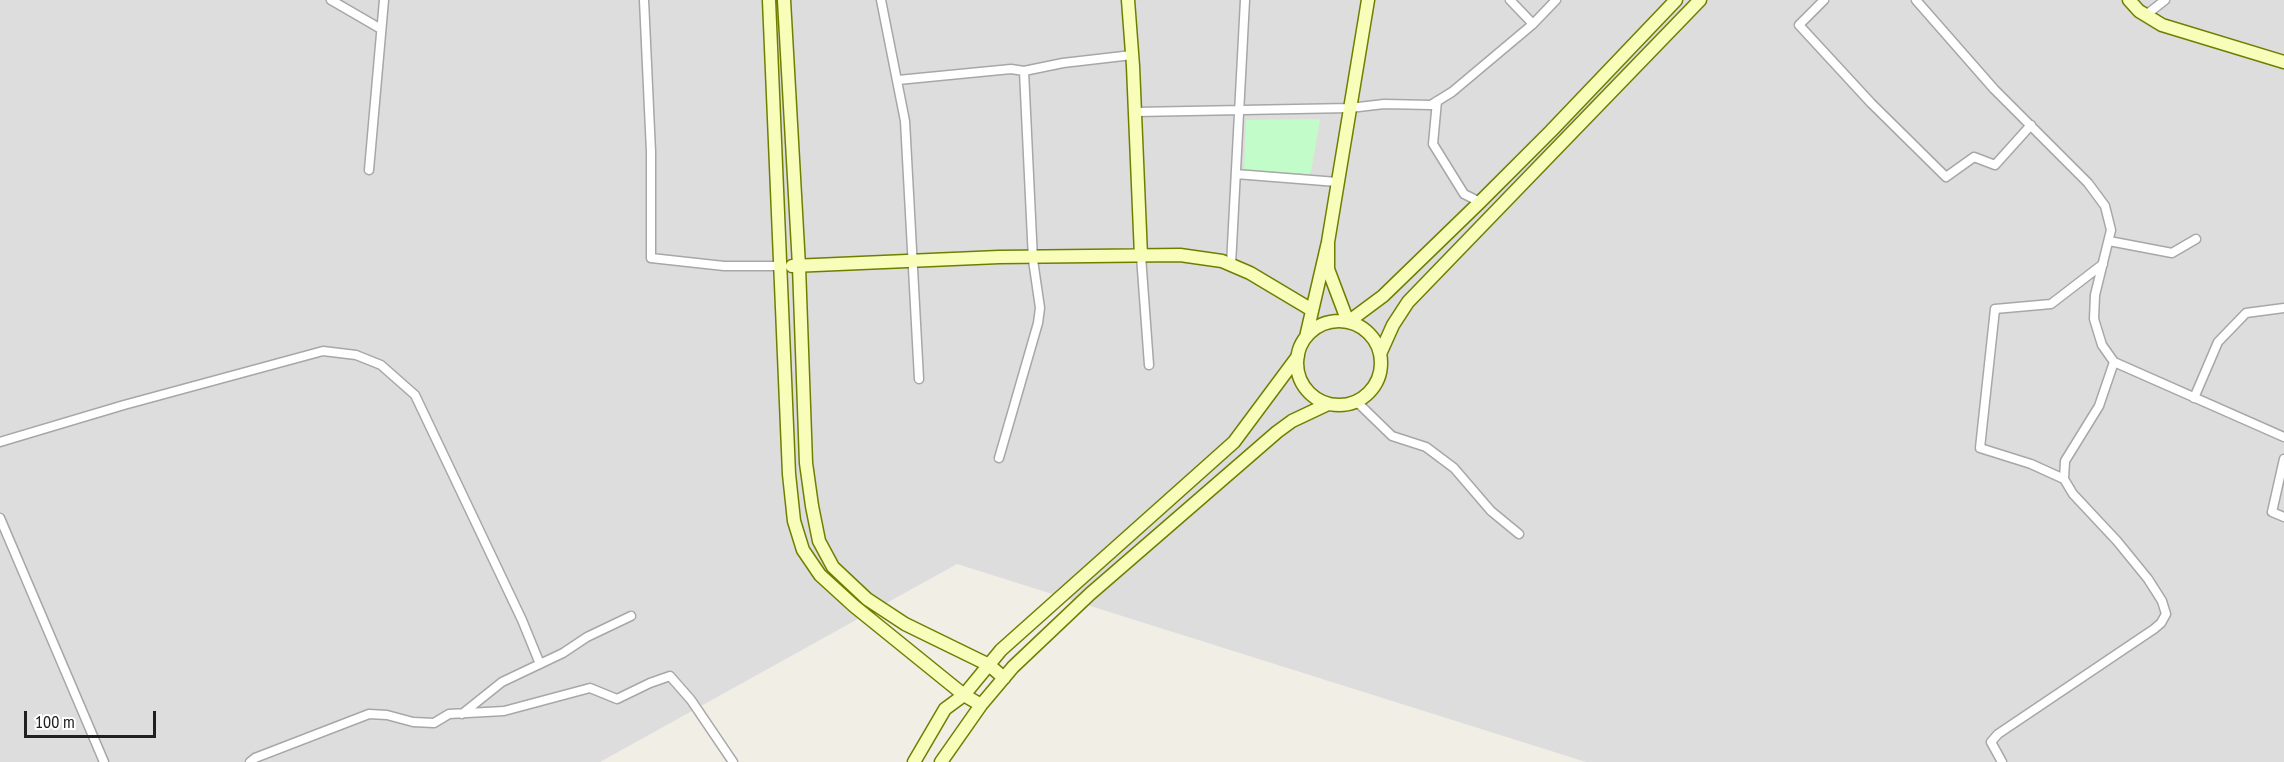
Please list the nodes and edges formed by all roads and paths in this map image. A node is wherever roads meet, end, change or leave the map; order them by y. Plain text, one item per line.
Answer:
1 (331, 0) edge
2 (384, 0) edge
3 (644, 0) edge
4 (769, 0) edge
5 (784, 0) edge
6 (881, 0) edge
7 (1128, 0) edge
8 (1245, 0) edge
9 (1368, 0) edge
10 (1510, 0) edge
11 (1557, 0) edge
12 (1676, 0) edge
13 (1700, 0) edge
14 (1824, 0) edge
15 (1916, 0) edge
16 (2129, 0) edge
17 (2165, 0) edge
18 (2146, 15) junction
19 (1533, 24) junction
20 (381, 29) junction
21 (1132, 55) junction
22 (2284, 62) edge
23 (1024, 71) junction
24 (898, 80) junction
25 (1437, 101) junction
26 (1350, 108) junction
27 (1240, 111) junction
28 (1135, 112) junction
29 (2031, 125) junction
30 (369, 170) dead end
31 (1236, 174) junction
32 (1337, 182) junction
33 (1480, 202) junction
34 (2196, 239) dead end
35 (2109, 241) junction
36 (1328, 242) junction
37 (1033, 256) junction
38 (1141, 256) junction
39 (914, 262) junction
40 (2103, 264) junction
41 (1231, 265) junction
42 (781, 266) junction
43 (799, 266) junction
44 (2284, 308) edge
45 (1312, 310) junction
46 (1348, 322) junction
47 (1306, 337) junction
48 (1380, 354) junction
49 (1298, 356) junction
50 (2114, 362) junction
51 (1149, 365) dead end
52 (919, 379) dead end
53 (2194, 398) junction
54 (1356, 401) junction
55 (1328, 404) junction
56 (2284, 437) edge
57 (0, 442) edge
58 (999, 458) dead end
59 (2284, 459) edge
60 (2064, 479) junction
61 (2284, 517) edge
62 (0, 518) edge
63 (1519, 534) dead end
64 (632, 616) dead end
65 (540, 664) junction
66 (989, 665) junction
67 (1004, 678) junction
68 (964, 695) junction
69 (981, 705) junction
70 (461, 715) junction
71 (104, 762) edge
72 (250, 762) edge
73 (733, 762) edge
74 (914, 762) edge
75 (941, 762) edge
76 (2002, 762) edge

1 - 20 street
2 - 20 street
3 - 42 street
4 - 42 main road
5 - 43 main road
6 - 24 street
7 - 21 main road
8 - 27 street
9 - 26 main road
10 - 19 street
11 - 19 street
12 - 33 main road
13 - 48 main road
14 - 29 street
15 - 29 street
16 - 18 main road
17 - 18 street
18 - 22 main road
19 - 25 street
20 - 30 street
21 - 23 street
21 - 28 main road
23 - 24 street
23 - 37 street
24 - 39 street
25 - 26 street
25 - 33 street
26 - 27 street
26 - 32 main road
27 - 28 street
27 - 31 street
28 - 38 main road
29 - 35 street
31 - 32 street
31 - 41 street
32 - 36 main road
33 - 46 main road
34 - 35 street
35 - 40 street
36 - 45 main road
36 - 46 main road
37 - 38 main road
37 - 39 main road
37 - 58 street
38 - 41 main road
38 - 51 street
39 - 43 main road
39 - 52 street
40 - 50 street
40 - 60 street
41 - 45 main road
42 - 43 main road
42 - 68 main road
43 - 66 main road
44 - 53 street
45 - 47 main road
46 - 47 main road
46 - 48 main road
47 - 49 main road
48 - 54 main road
49 - 55 main road
49 - 66 main road
50 - 53 street
50 - 60 street
53 - 56 street
54 - 55 main road
54 - 63 street
55 - 67 main road
57 - 65 street
59 - 61 street
60 - 76 street
62 - 71 street
64 - 65 street
65 - 70 street
66 - 67 main road
66 - 68 main road
67 - 69 main road
68 - 69 main road
68 - 74 main road
69 - 75 main road
70 - 72 street
70 - 73 street

